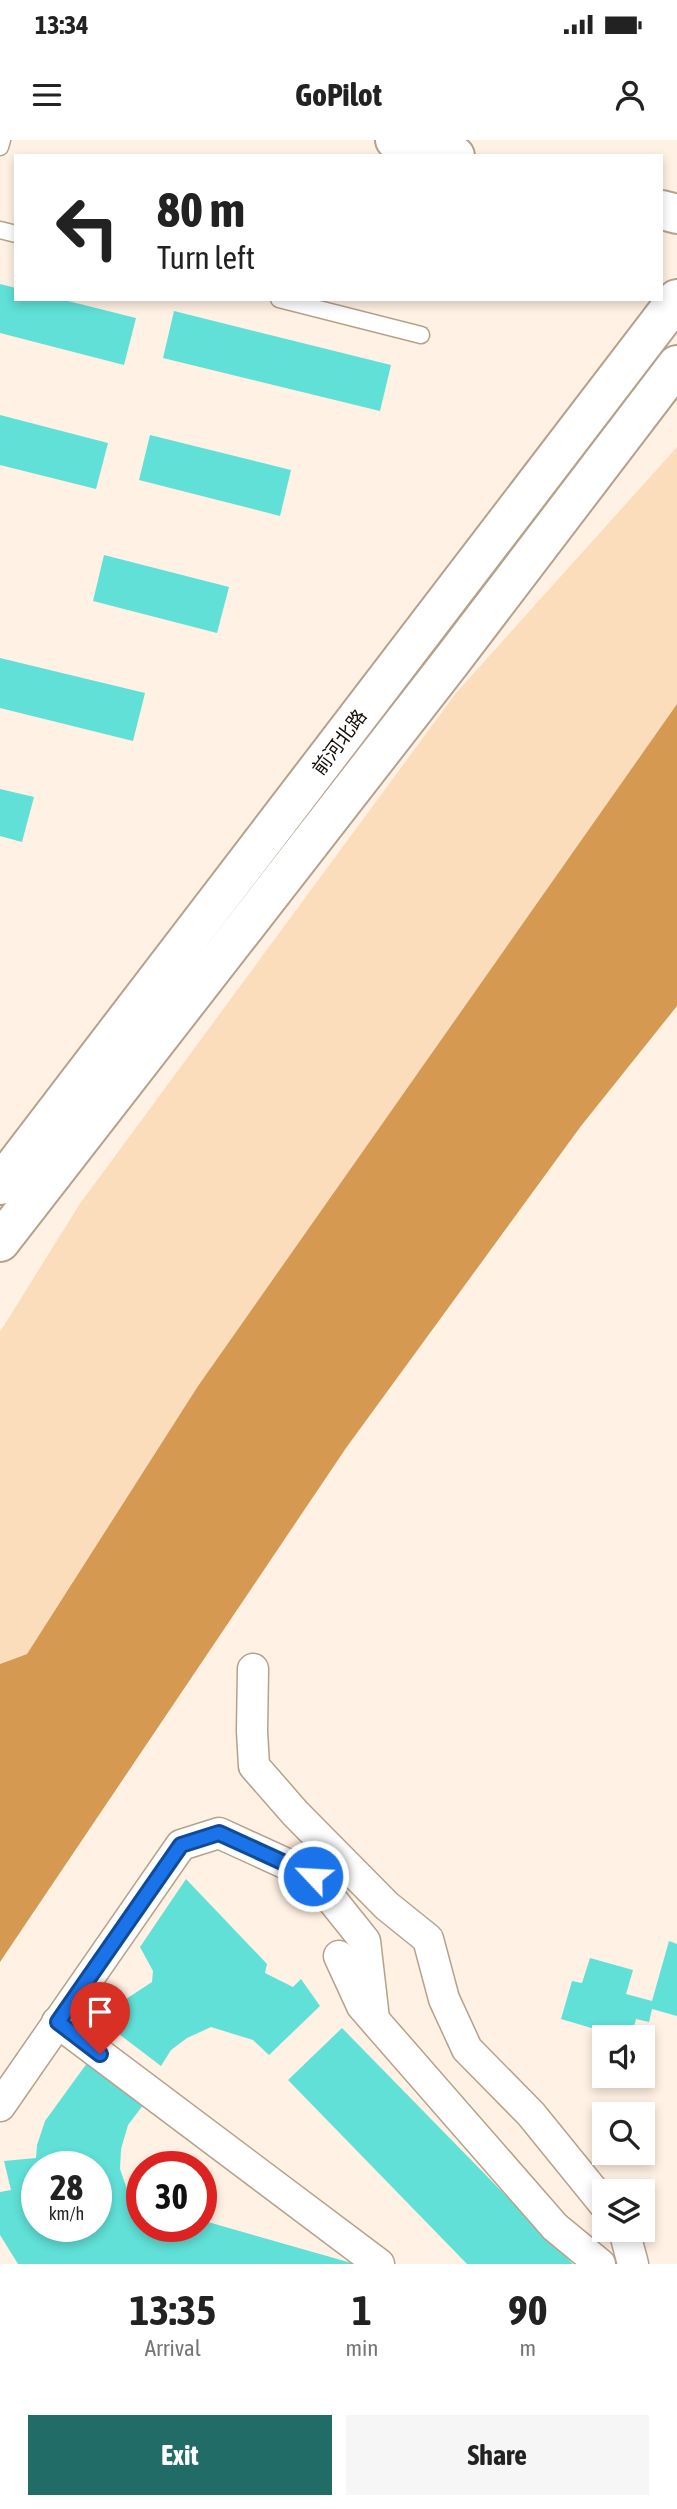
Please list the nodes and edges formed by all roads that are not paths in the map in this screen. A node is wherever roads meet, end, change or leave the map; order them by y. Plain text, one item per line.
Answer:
1 (2, 140) edge
2 (395, 140) edge
3 (0, 147) edge
4 (448, 154) edge
5 (677, 299) edge
6 (287, 301) edge
7 (421, 335) dead end
8 (677, 365) edge
9 (0, 1185) edge
10 (0, 1242) edge
11 (254, 1669) dead end
12 (339, 1956) dead end
13 (374, 2019) junction
14 (57, 2022) junction
15 (0, 2106) edge
16 (592, 2189) edge
17 (627, 2242) edge
18 (379, 2264) edge
19 (600, 2264) edge
20 (633, 2264) edge

1 - 3 lane
2 - 4 main road
5 - 9 main road, 前河北路
6 - 7 lane
8 - 10 main road, 前河北路
11 - 16 street
12 - 13 street
13 - 14 street
13 - 19 street
14 - 15 street
14 - 18 street
17 - 20 street

